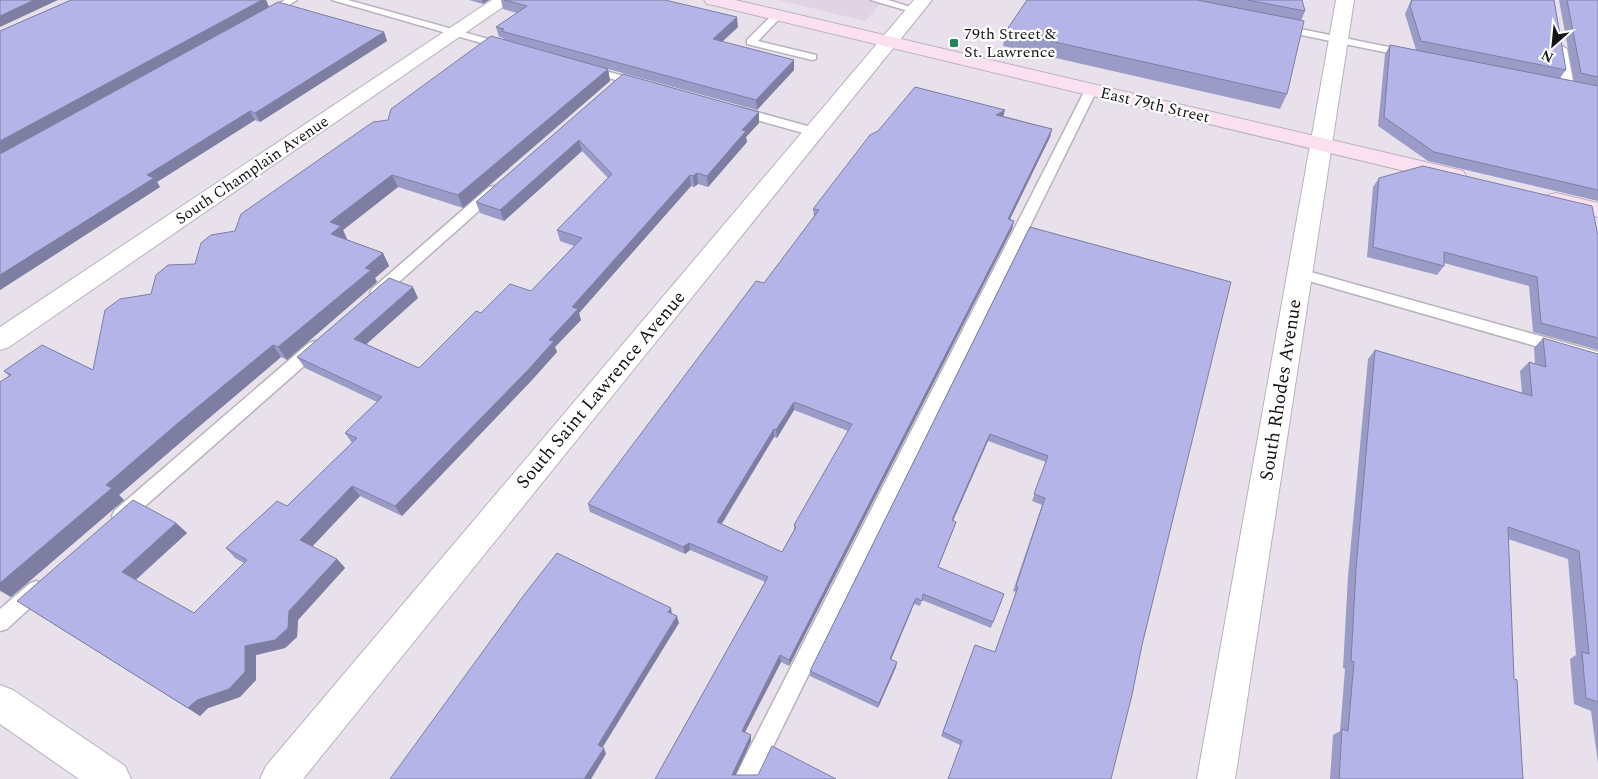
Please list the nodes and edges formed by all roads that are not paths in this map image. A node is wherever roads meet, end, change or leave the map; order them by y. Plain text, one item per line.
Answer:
1 (292, 0) edge
2 (337, 0) edge
3 (504, 0) edge
4 (713, 0) edge
5 (876, 0) edge
6 (1345, 0) edge
7 (919, 5) edge
8 (778, 16) junction
9 (258, 19) edge
10 (1265, 25) edge
11 (455, 33) junction
12 (1560, 38) edge
13 (1339, 40) junction
14 (889, 42) junction
15 (520, 51) edge
16 (1416, 56) edge
17 (812, 57) dead end
18 (576, 66) edge
19 (622, 79) junction
20 (1563, 85) joint
21 (650, 86) edge
22 (1583, 89) edge
23 (1091, 90) junction
24 (607, 92) edge
25 (725, 107) edge
26 (814, 132) junction
27 (1322, 144) junction
28 (509, 177) edge
29 (1470, 179) edge
30 (1536, 195) edge
31 (1595, 215) edge
32 (1300, 274) junction
33 (367, 301) edge
34 (329, 334) edge
35 (0, 340) edge
36 (1598, 358) edge
37 (112, 524) edge
38 (44, 583) edge
39 (0, 622) edge
40 (0, 704) edge
41 (112, 779) edge
42 (279, 779) edge
43 (745, 779) edge
44 (1216, 779) edge

1 - 9 lane
2 - 11 lane
3 - 11 street, South Champlain Avenue
4 - 8 main road, East 79th Street
5 - 7 lane
6 - 13 street, South Rhodes Avenue
7 - 14 street, South Saint Lawrence Avenue
8 - 14 main road, East 79th Street
8 - 17 lane
10 - 13 lane
11 - 15 lane
11 - 35 street, South Champlain Avenue
12 - 20 lane
13 - 16 lane
13 - 27 street, South Rhodes Avenue
14 - 23 main road, East 79th Street
14 - 26 street, South Saint Lawrence Avenue
18 - 19 lane
19 - 21 lane
19 - 24 lane
20 - 22 lane
23 - 27 main road, East 79th Street
23 - 43 lane
25 - 26 lane
26 - 42 street, South Saint Lawrence Avenue
27 - 29 main road, East 79th Street
27 - 32 street, South Rhodes Avenue
28 - 33 lane
30 - 31 main road
32 - 36 lane
32 - 44 street, South Rhodes Avenue
34 - 37 lane
38 - 39 lane
40 - 41 street

